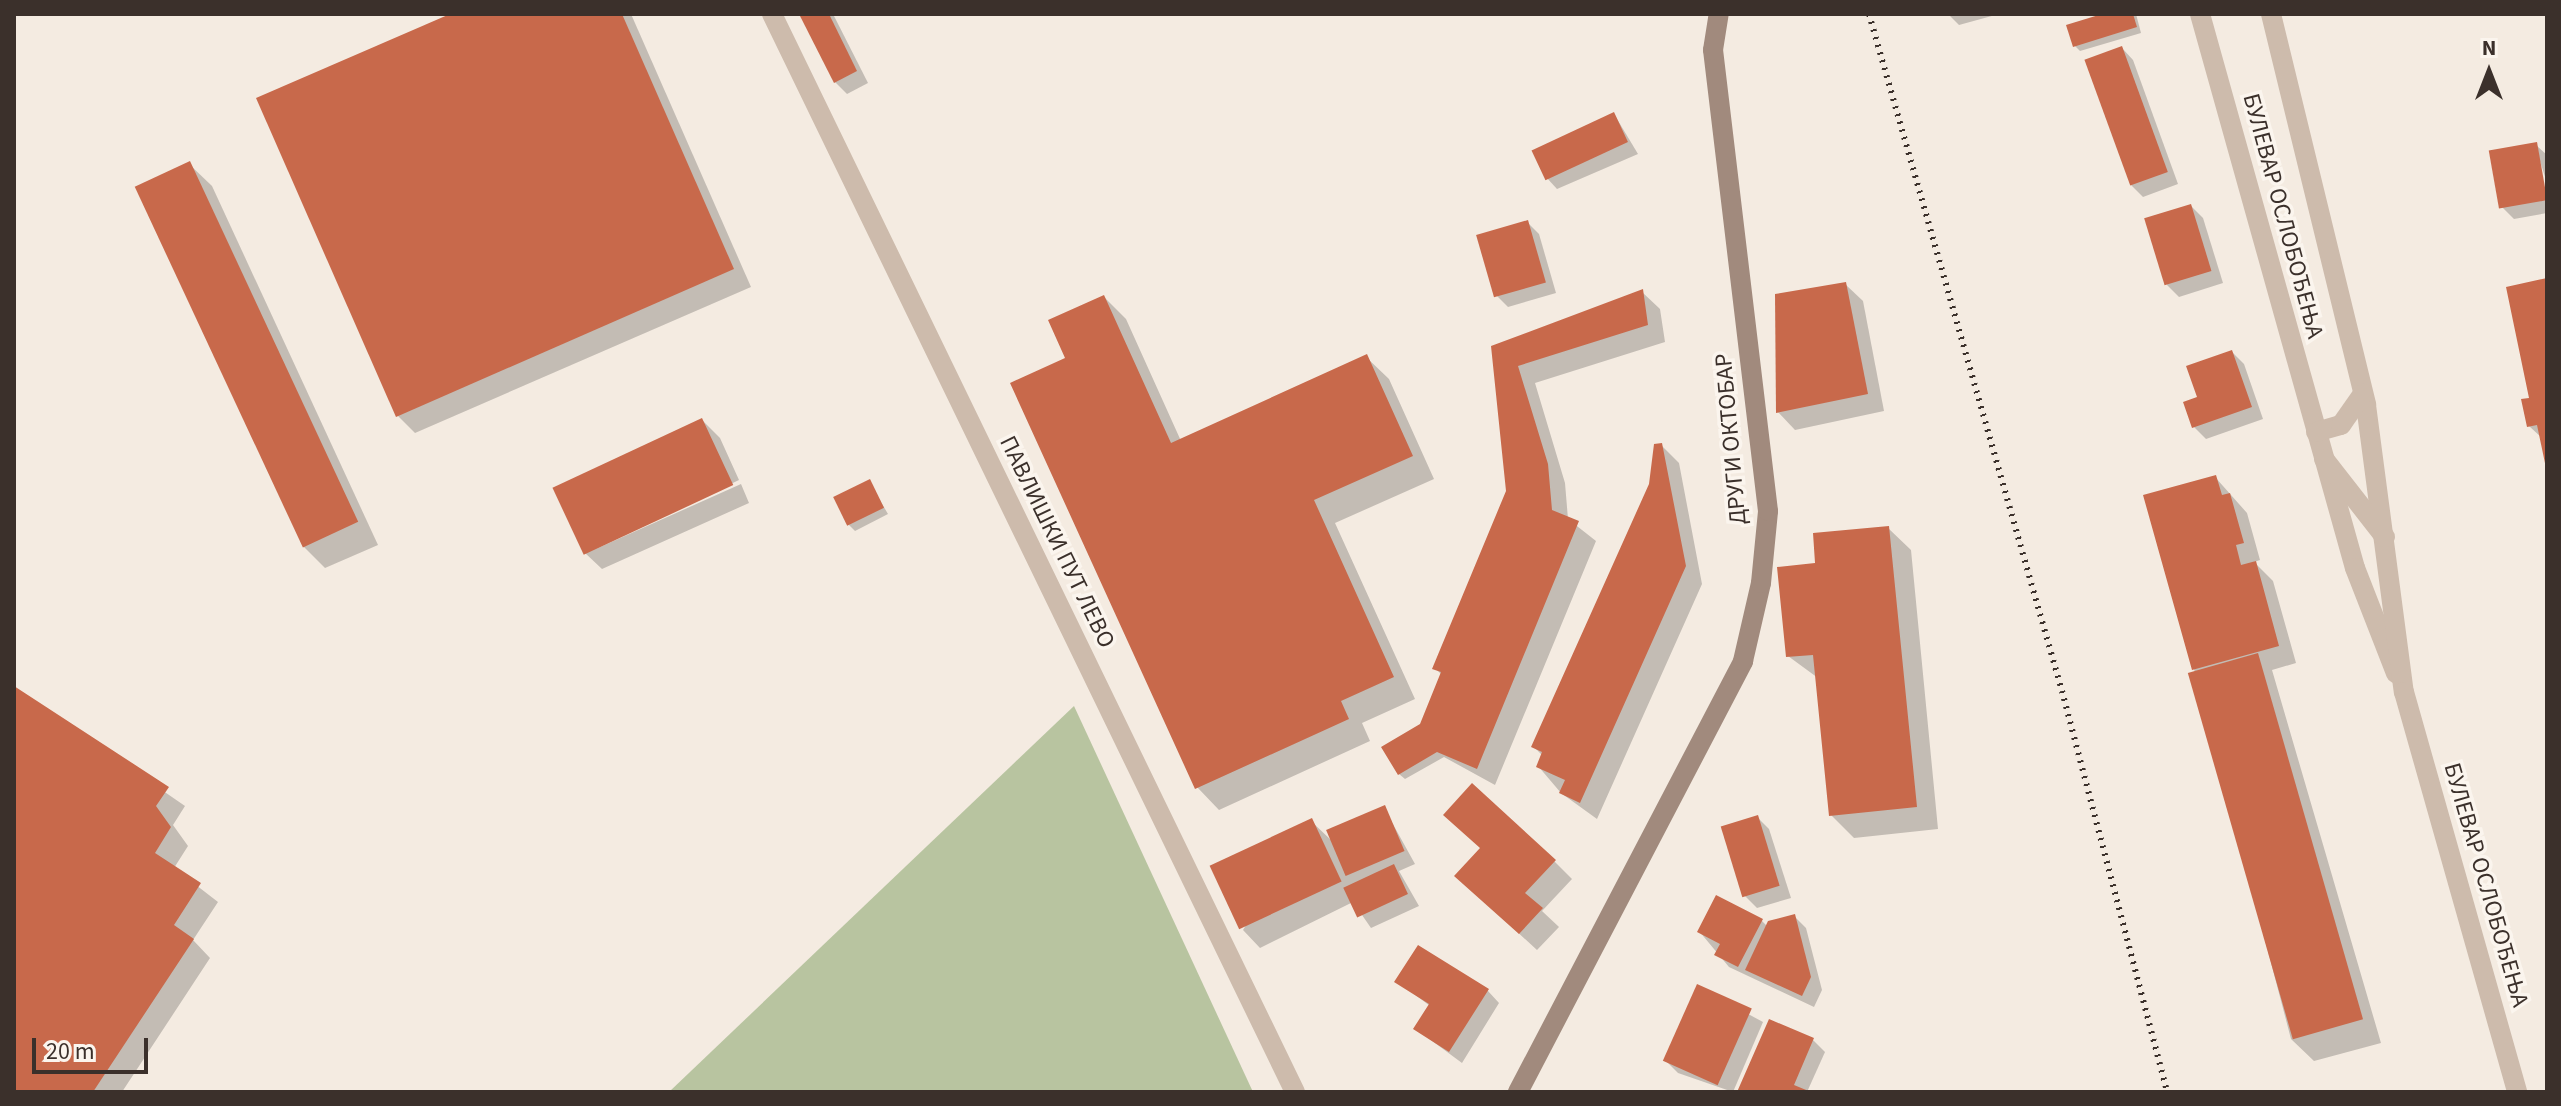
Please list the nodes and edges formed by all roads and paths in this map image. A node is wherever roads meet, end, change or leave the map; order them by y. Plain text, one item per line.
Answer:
1 (772, 14) edge
2 (1719, 14) edge
3 (2200, 14) edge
4 (2271, 14) edge
5 (2363, 394) junction
6 (2316, 432) junction
7 (2324, 459) junction
8 (2389, 544) junction
9 (2404, 692) junction
10 (1295, 1092) edge
11 (1518, 1092) edge
12 (2517, 1092) edge

1 - 10 street, ПАВЛИШКИ ПУТ ЛЕВО
2 - 11 main road, ДРУГИ ОКТОБАР
3 - 6 street, БУЛЕВАР ОСЛОБОЂЕЊА
4 - 5 street, БУЛЕВАР ОСЛОБОЂЕЊА
5 - 6 street
5 - 8 street, БУЛЕВАР ОСЛОБОЂЕЊА
6 - 7 street, БУЛЕВАР ОСЛОБОЂЕЊА
7 - 8 street, БУЛЕВАР ОСЛОБОЂЕЊА
7 - 9 street, БУЛЕВАР ОСЛОБОЂЕЊА
8 - 9 street, БУЛЕВАР ОСЛОБОЂЕЊА
9 - 12 street, БУЛЕВАР ОСЛОБОЂЕЊА

